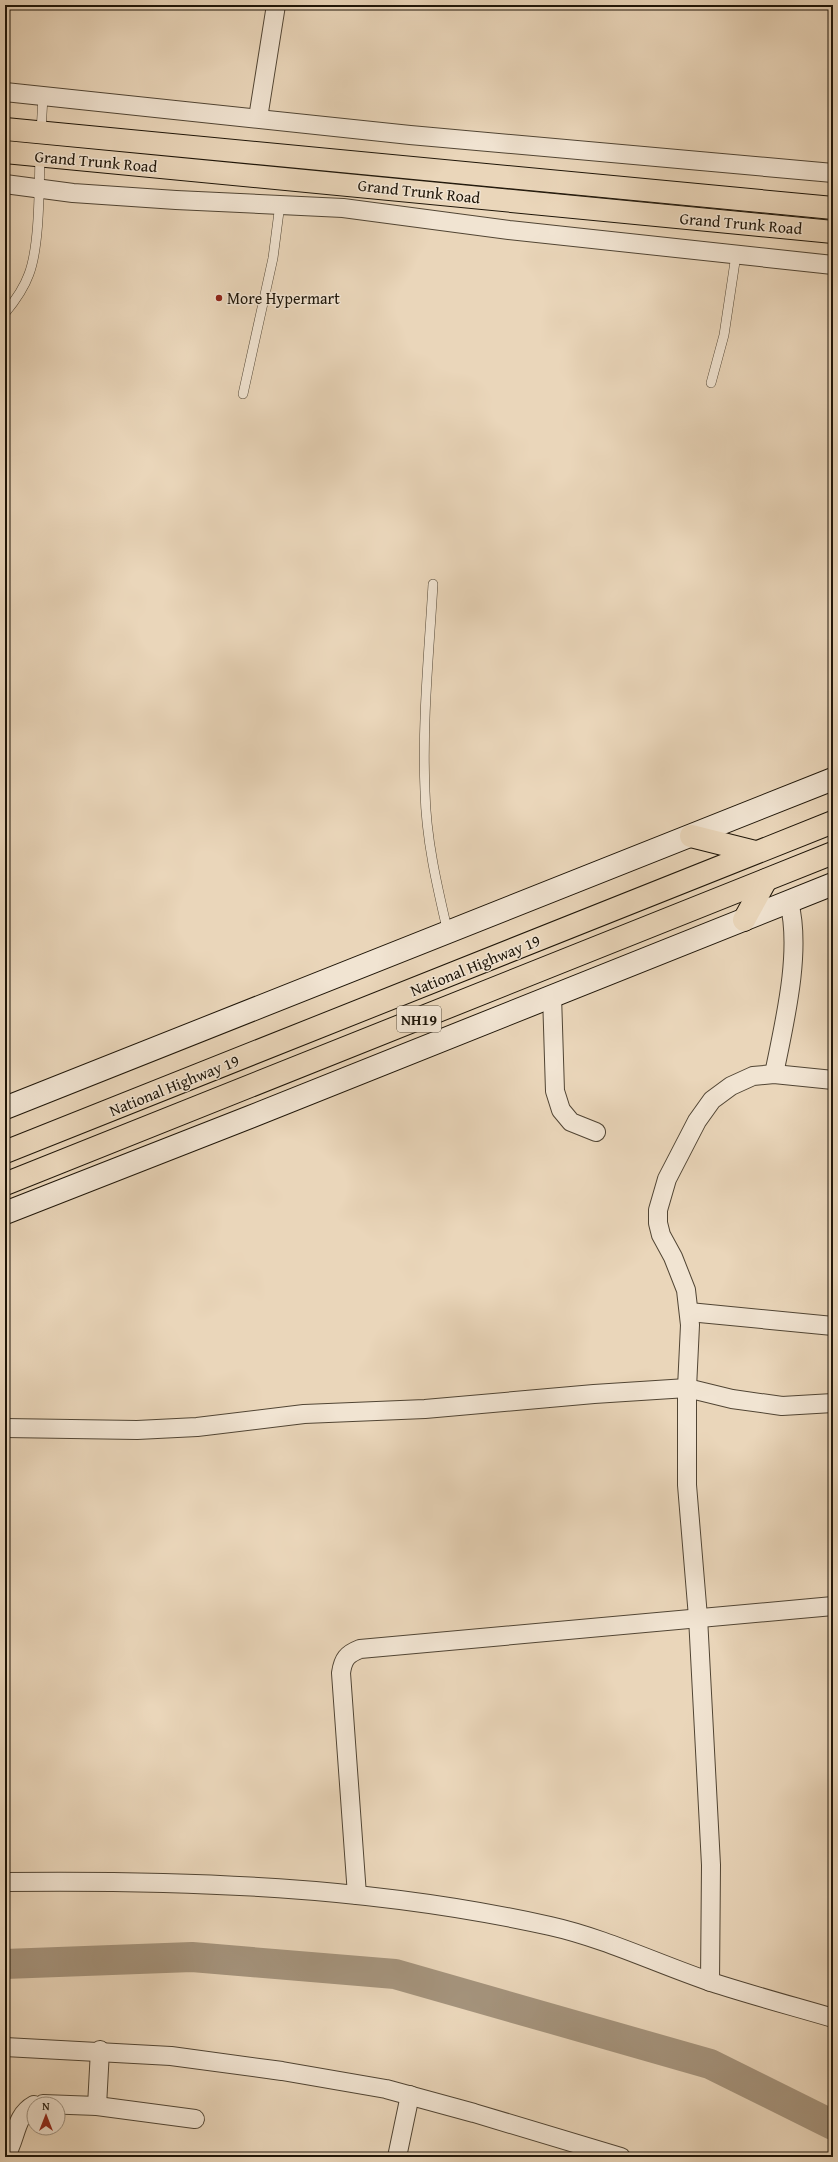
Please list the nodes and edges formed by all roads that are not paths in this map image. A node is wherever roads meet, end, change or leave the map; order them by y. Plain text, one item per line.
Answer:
1 (276, 5) edge
2 (5, 92) edge
3 (43, 96) junction
4 (258, 118) junction
5 (5, 128) edge
6 (41, 144) junction
7 (5, 152) edge
8 (833, 173) edge
9 (5, 184) edge
10 (39, 189) junction
11 (280, 204) junction
12 (833, 208) edge
13 (833, 232) edge
14 (736, 255) junction
15 (833, 265) edge
16 (5, 313) edge
17 (711, 383) dead end
18 (243, 394) dead end
19 (433, 584) dead end
20 (833, 779) edge
21 (833, 822) edge
22 (691, 836) junction
23 (755, 852) junction
24 (833, 853) edge
25 (766, 880) junction
26 (833, 884) edge
27 (789, 902) junction
28 (744, 920) junction
29 (448, 933) junction
30 (552, 995) junction
31 (774, 1074) junction
32 (833, 1080) edge
33 (5, 1108) edge
34 (596, 1132) dead end
35 (5, 1152) edge
36 (5, 1184) edge
37 (5, 1213) edge
38 (689, 1312) junction
39 (833, 1326) edge
40 (687, 1388) junction
41 (833, 1403) edge
42 (5, 1428) edge
43 (833, 1606) edge
44 (698, 1617) junction
45 (5, 1882) edge
46 (357, 1895) junction
47 (710, 1982) junction
48 (833, 2018) edge
49 (5, 2046) edge
50 (100, 2050) junction
51 (410, 2095) junction
52 (66, 2105) edge
53 (97, 2106) junction
54 (26, 2110) edge
55 (195, 2119) dead end
56 (5, 2157) edge
57 (397, 2157) edge
58 (621, 2157) edge

1 - 4 street
2 - 3 street
3 - 4 street
3 - 6 lane
4 - 8 street
5 - 6 highway, Grand Trunk Road
6 - 7 highway, Grand Trunk Road
6 - 10 lane
6 - 12 highway, Grand Trunk Road
6 - 13 highway, Grand Trunk Road
9 - 10 street
10 - 11 street
10 - 16 lane
11 - 14 street
11 - 18 lane
14 - 15 street
14 - 17 lane
19 - 29 lane
20 - 22 main road
21 - 23 highway, National Highway 19 / NH19
22 - 23 highway
22 - 29 main road
23 - 35 highway, National Highway 19 / NH19
24 - 25 highway, NH19
25 - 28 highway
25 - 36 highway, NH19
26 - 27 main road
27 - 28 main road
27 - 31 street
28 - 30 main road
29 - 33 main road
30 - 34 street
30 - 37 main road
31 - 32 street
31 - 38 street
38 - 39 street
38 - 40 street
40 - 41 street
40 - 42 street
40 - 44 street
43 - 44 street
44 - 46 street
44 - 47 street
45 - 46 street
46 - 47 street
47 - 48 street
49 - 50 street
50 - 51 street
50 - 53 street
51 - 57 street
51 - 58 street
52 - 53 street
53 - 55 street
54 - 56 street

